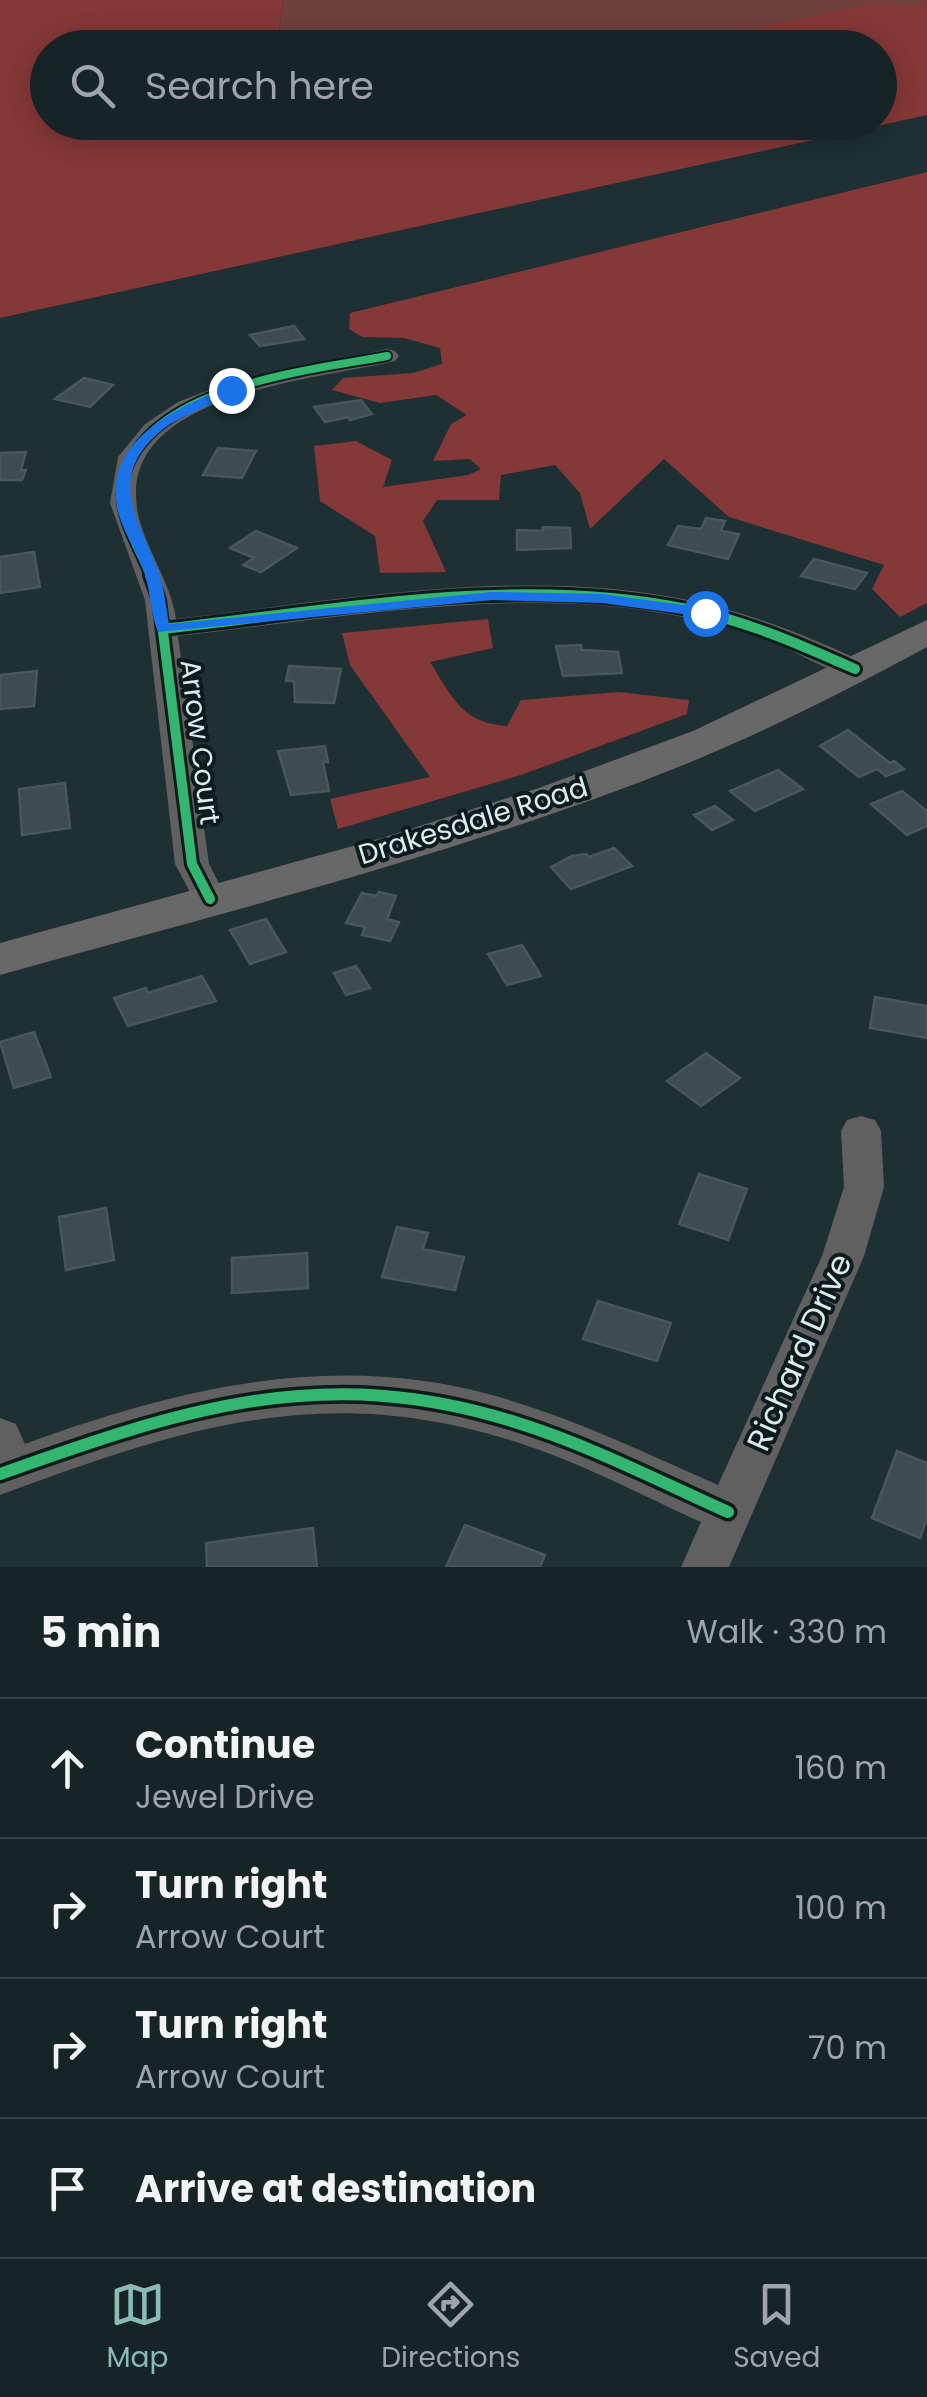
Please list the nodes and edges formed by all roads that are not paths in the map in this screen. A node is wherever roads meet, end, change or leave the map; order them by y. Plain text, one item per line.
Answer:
1 (387, 356) dead end
2 (163, 629) junction
3 (927, 632) edge
4 (855, 669) junction
5 (210, 899) junction
6 (0, 959) edge
7 (861, 1131) dead end
8 (3, 1461) edge
9 (728, 1512) junction
10 (704, 1567) edge

1 - 2 street, Arrow Court
2 - 4 street
2 - 5 street, Arrow Court
3 - 4 main road, Drakesdale Road
4 - 5 main road, Drakesdale Road
5 - 6 main road, Drakesdale Road
7 - 9 street, Richard Drive
8 - 9 street
9 - 10 street, Richard Drive

